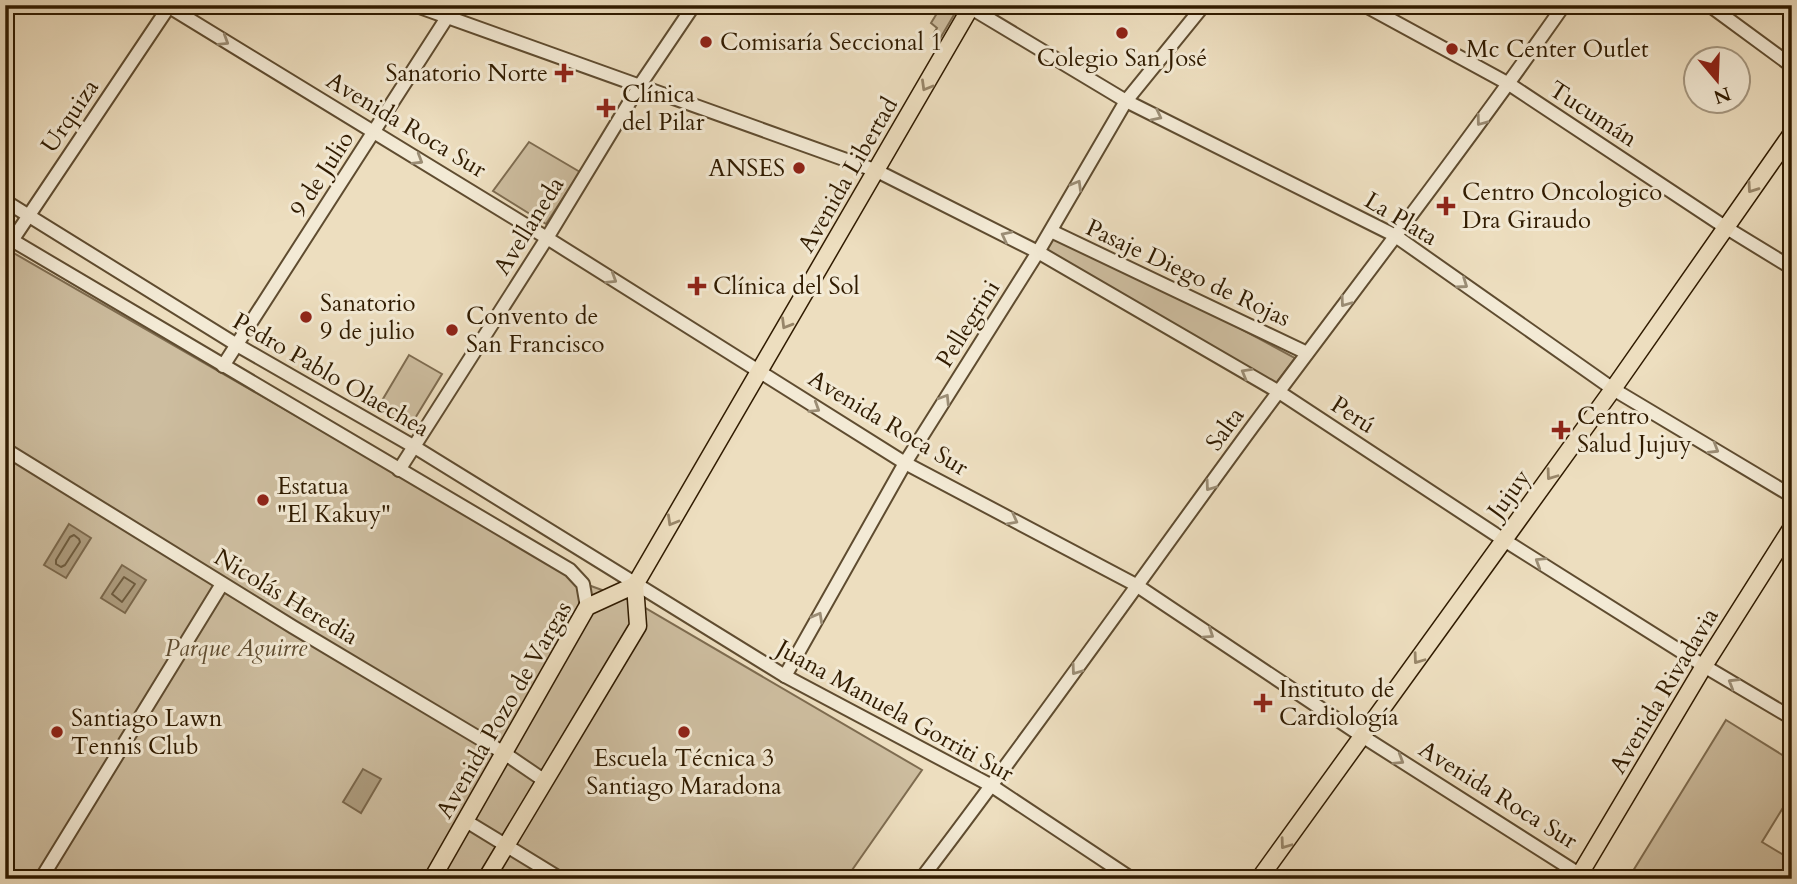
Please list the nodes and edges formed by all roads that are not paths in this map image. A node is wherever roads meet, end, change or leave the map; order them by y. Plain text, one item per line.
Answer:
1 (414, 5) edge
2 (455, 5) edge
3 (694, 5) edge
4 (1204, 5) edge
5 (1564, 5) edge
6 (1709, 5) edge
7 (168, 6) edge
8 (970, 6) edge
9 (1370, 7) edge
10 (447, 18) junction
11 (1792, 65) edge
12 (1509, 84) junction
13 (640, 85) junction
14 (1126, 101) junction
15 (374, 133) junction
16 (1792, 133) edge
17 (877, 171) junction
18 (5, 201) edge
19 (29, 216) junction
20 (1725, 227) junction
21 (1051, 231) junction
22 (1394, 235) junction
23 (547, 238) junction
24 (8, 242) edge
25 (1038, 252) junction
26 (1792, 268) edge
27 (237, 345) junction
28 (1307, 353) junction
29 (223, 366) junction
30 (758, 372) junction
31 (1613, 388) junction
32 (1279, 392) junction
33 (413, 446) junction
34 (5, 449) edge
35 (905, 463) junction
36 (399, 470) junction
37 (1792, 496) edge
38 (1792, 527) edge
39 (1504, 540) junction
40 (222, 583) junction
41 (635, 585) junction
42 (1136, 585) junction
43 (587, 607) junction
44 (1704, 666) junction
45 (785, 676) junction
46 (1792, 718) edge
47 (1362, 736) junction
48 (504, 753) junction
49 (545, 781) junction
50 (992, 786) junction
51 (466, 821) junction
52 (506, 846) junction
53 (1581, 877) edge
54 (41, 879) edge
55 (432, 879) edge
56 (486, 879) edge
57 (561, 879) edge
58 (921, 879) edge
59 (1132, 879) edge
60 (1259, 879) edge

1 - 10 street, Perú
2 - 10 street, 9 de Julio
3 - 13 street, Avellaneda
4 - 14 street, Pellegrini
5 - 12 street, Salta
6 - 11 street
7 -> 15 street, Avenida Roca Sur
7 - 19 street, Urquiza
8 - 14 street, La Plata
8 -> 17 main road, Avenida Libertad
9 - 12 street, Tucumán
10 - 13 street, Perú
10 - 15 street, 9 de Julio
12 - 20 street, Tucumán
12 -> 22 street, Salta
13 - 17 street, Perú
13 - 23 street, Avellaneda
21 -> 14 street, Pellegrini
14 -> 22 street, La Plata
15 -> 23 street, Avenida Roca Sur
15 - 27 street, 9 de Julio
16 -> 20 main road, Jujuy
25 -> 17 street, Perú
17 -> 30 main road, Avenida Libertad
18 - 19 street, Pedro Pablo Olaechea
19 - 24 street, Urquiza
19 - 27 street, Pedro Pablo Olaechea
20 - 26 street, Tucumán
20 - 31 main road, Jujuy
21 - 25 street, Pellegrini
21 - 28 street, Pasaje Diego de Rojas
22 -> 28 street, Salta
22 -> 31 street, La Plata
23 -> 30 street, Avenida Roca Sur
23 - 33 street, Avellaneda
24 - 29 street, Pedro Pablo Olaechea
32 -> 25 street, Perú
35 -> 25 street, Pellegrini
27 - 29 street, 9 de Julio
27 - 33 street, Pedro Pablo Olaechea
28 - 32 street, Salta
29 - 36 street, Pedro Pablo Olaechea
30 -> 35 street, Avenida Roca Sur
30 -> 41 main road, Avenida Libertad
31 -> 37 street, La Plata
31 -> 39 main road, Jujuy
32 - 39 street, Perú
32 -> 42 street, Salta
33 - 36 street, Avellaneda
33 - 41 street, Pedro Pablo Olaechea
34 - 40 street, Nicolás Heredia
35 -> 42 street, Avenida Roca Sur
45 -> 35 street, Pellegrini
36 - 43 street, Pedro Pablo Olaechea
38 - 44 main road, Avenida Rivadavia
44 -> 39 street, Perú
39 -> 47 main road, Jujuy
40 - 48 street, Nicolás Heredia
40 - 54 street
41 - 43 main road, Avenida Pozo de Vargas
41 - 45 street, Juana Manuela Gorriti Sur
41 - 49 main road
42 -> 47 street, Avenida Roca Sur
42 -> 50 street, Salta
43 - 48 main road, Avenida Pozo de Vargas
46 -> 44 street, Perú
44 - 53 main road, Avenida Rivadavia
45 - 50 street, Juana Manuela Gorriti Sur
47 -> 53 street, Avenida Roca Sur
47 -> 60 main road, Jujuy
48 - 49 street, Nicolás Heredia
48 - 51 main road, Avenida Pozo de Vargas
49 - 52 main road
50 - 58 street, Salta
50 - 59 street, Juana Manuela Gorriti Sur
51 - 52 street
51 - 55 main road, Avenida Pozo de Vargas
52 - 56 main road
52 - 57 street

